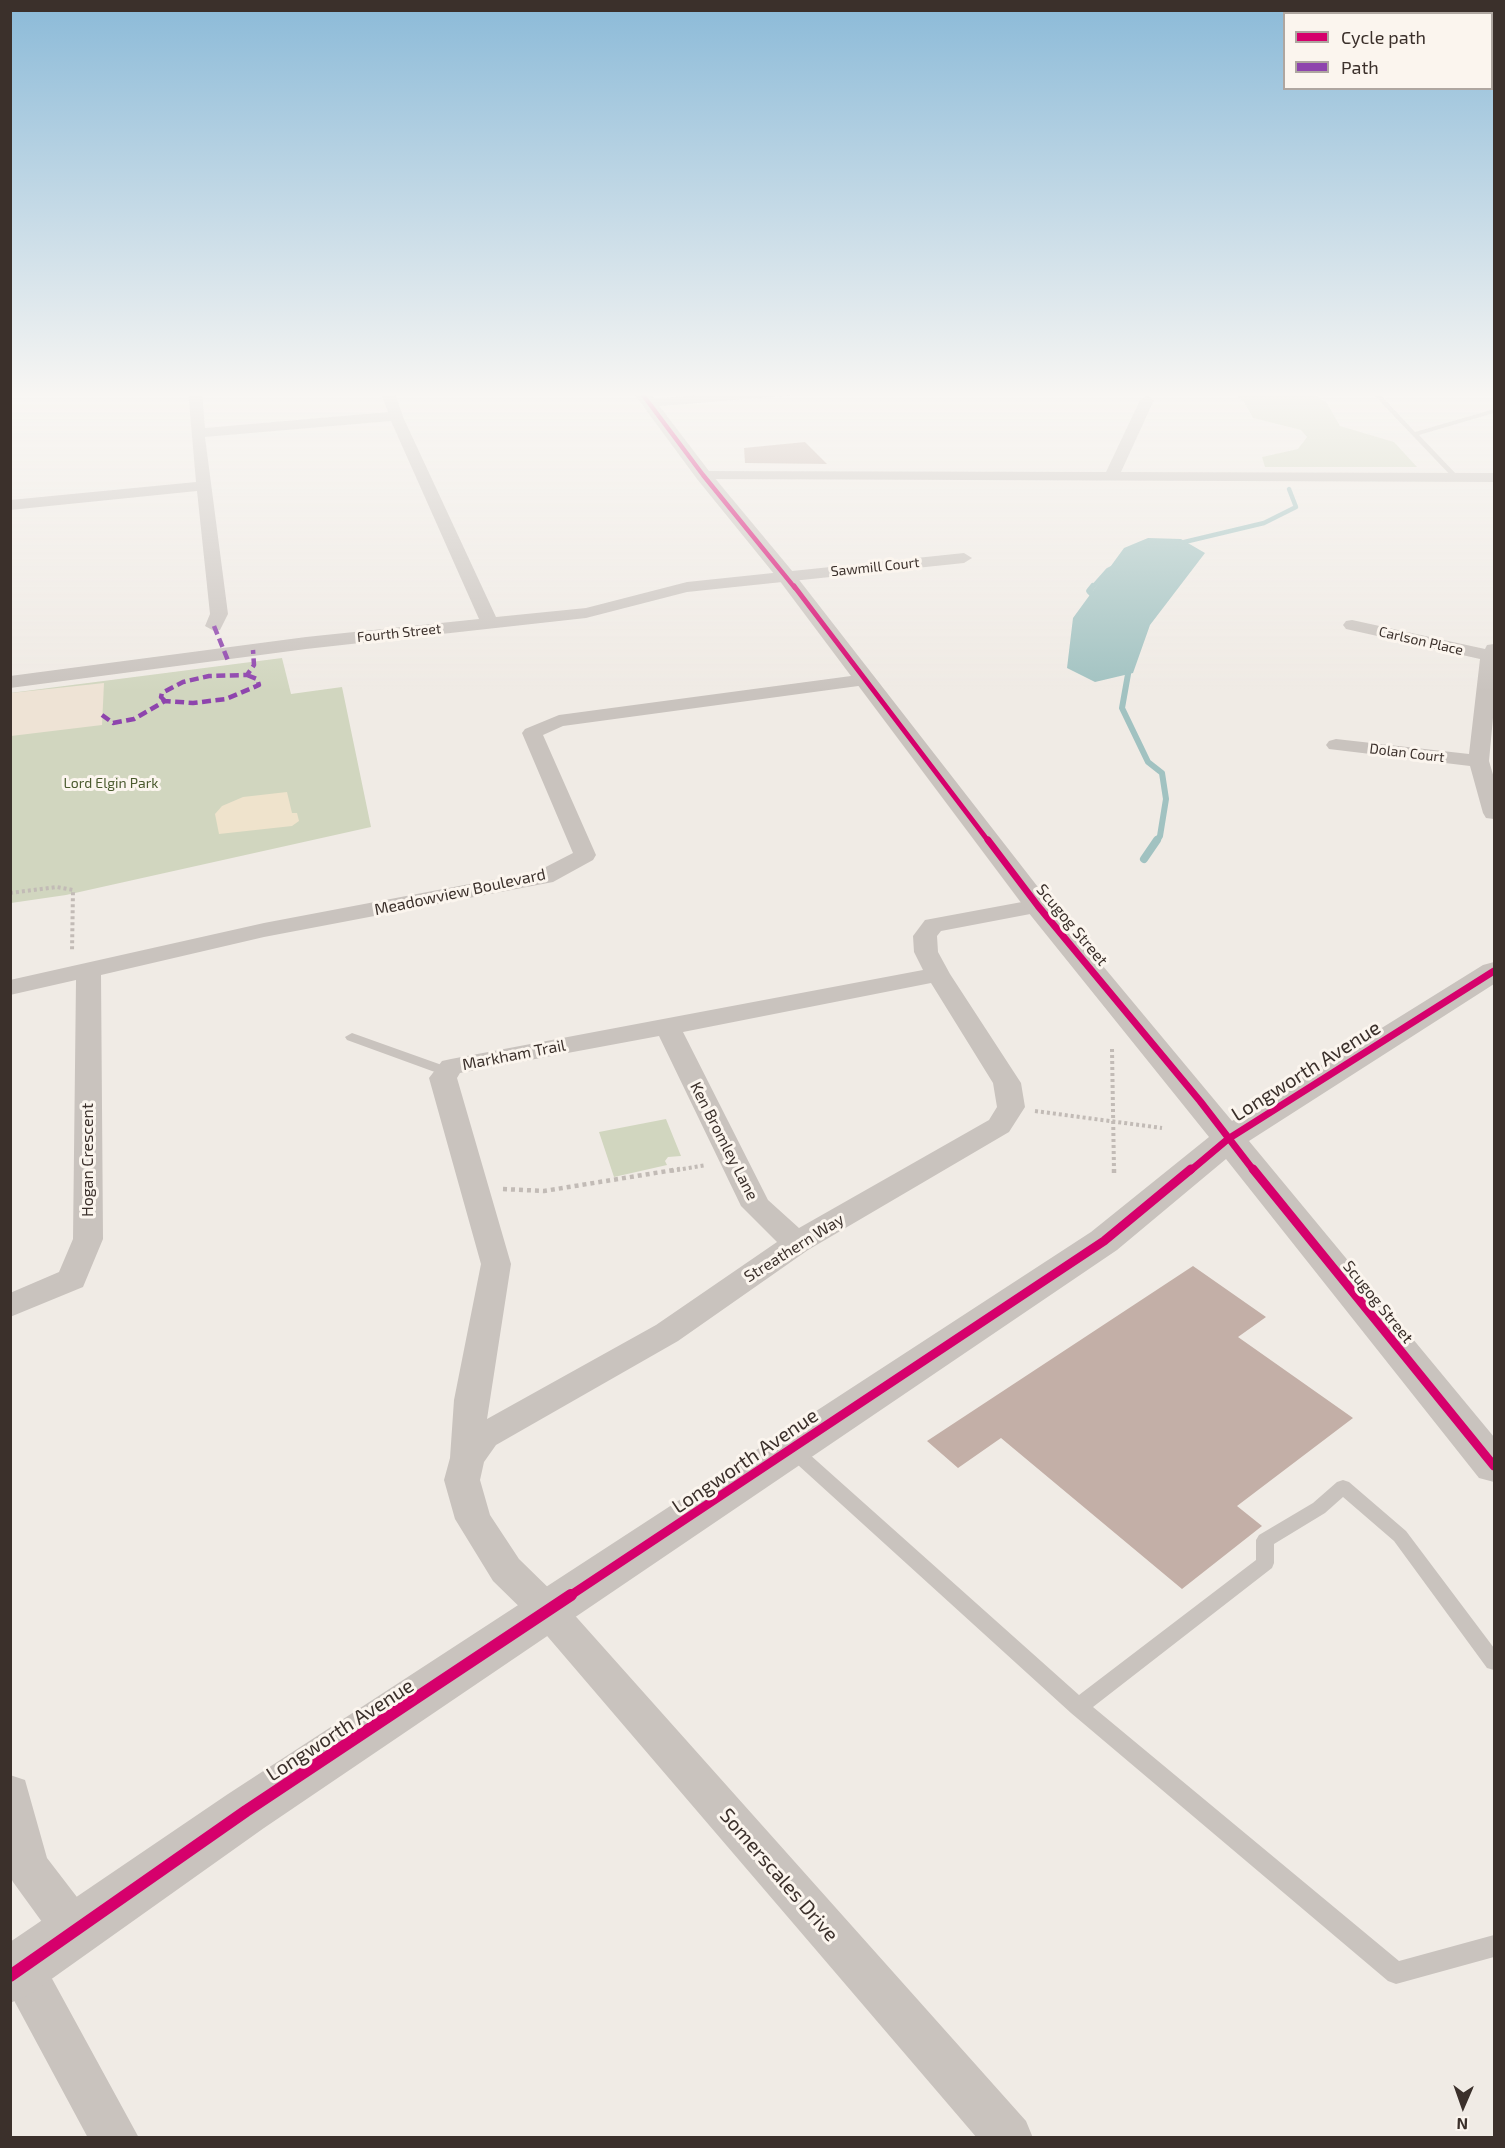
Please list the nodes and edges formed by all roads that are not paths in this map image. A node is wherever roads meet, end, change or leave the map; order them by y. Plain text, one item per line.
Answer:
1 (150, 491) edge
2 (204, 491) edge
3 (430, 491) edge
4 (716, 491) edge
5 (10, 505) edge
6 (964, 558) dead end
7 (786, 576) junction
8 (490, 623) junction
9 (1352, 625) dead end
10 (214, 626) dead end
11 (1492, 653) edge
12 (866, 680) junction
13 (10, 682) edge
14 (1336, 745) dead end
15 (1479, 761) junction
16 (1494, 813) edge
17 (1038, 906) junction
18 (80, 963) junction
19 (1494, 971) edge
20 (938, 974) junction
21 (10, 988) edge
22 (667, 1027) junction
23 (352, 1037) dead end
24 (448, 1072) junction
25 (1228, 1139) junction
26 (797, 1243) junction
27 (10, 1306) edge
28 (792, 1449) junction
29 (467, 1458) junction
30 (1494, 1466) edge
31 (549, 1612) junction
32 (1494, 1662) edge
33 (1078, 1707) junction
34 (10, 1794) edge
35 (74, 1929) junction
36 (1494, 1946) edge
37 (16, 1973) edge
38 (115, 2138) edge
39 (1009, 2138) edge

1 - 5 street
2 - 10 street
3 - 8 street
4 - 7 street, Scugog Street
6 - 7 street, Sawmill Court
7 - 8 street, Fourth Street
7 - 12 street, Scugog Street
8 - 13 street, Fourth Street
9 - 11 street, Carlson Place
11 - 15 street
12 - 17 street, Scugog Street
12 - 18 street, Meadowview Boulevard
14 - 15 street, Dolan Court
15 - 16 street
17 - 20 street
17 - 25 street, Scugog Street
18 - 21 street, Meadowview Boulevard
18 - 27 street, Hogan Crescent
19 - 25 street, Longworth Avenue
20 - 22 street, Markham Trail
20 - 26 street, Streathern Way
22 - 24 street, Markham Trail
22 - 26 street, Ken Bromley Lane
23 - 24 lane
24 - 29 street, Markham Trail
25 - 28 street, Longworth Avenue
25 - 30 street, Scugog Street
26 - 29 street, Streathern Way
28 - 31 street, Longworth Avenue
28 - 33 lane
29 - 31 street
31 - 35 street, Longworth Avenue
31 - 39 street, Somerscales Drive
32 - 33 lane
33 - 36 lane
34 - 35 street
35 - 37 street, Longworth Avenue
37 - 38 street

